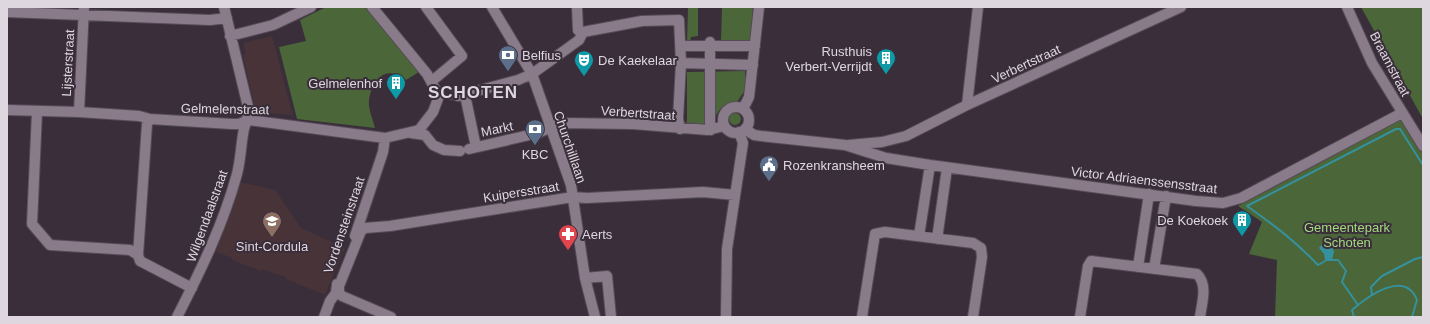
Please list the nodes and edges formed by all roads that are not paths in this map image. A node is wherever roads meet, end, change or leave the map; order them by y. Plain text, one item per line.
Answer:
1 (224, 7) edge
2 (310, 7) edge
3 (372, 7) edge
4 (426, 7) edge
5 (492, 7) edge
6 (577, 7) edge
7 (759, 7) edge
8 (978, 7) edge
9 (1181, 7) edge
10 (1349, 9) edge
11 (84, 11) edge
12 (7, 12) edge
13 (227, 18) junction
14 (583, 32) junction
15 (230, 36) junction
16 (710, 44) junction
17 (681, 46) junction
18 (755, 46) junction
19 (681, 63) junction
20 (710, 64) junction
21 (753, 65) junction
22 (532, 74) junction
23 (432, 81) junction
24 (453, 95) junction
25 (967, 105) junction
26 (743, 109) junction
27 (7, 110) edge
28 (37, 112) junction
29 (79, 112) junction
30 (1402, 113) junction
31 (150, 119) junction
32 (248, 120) junction
33 (724, 126) junction
34 (550, 128) junction
35 (680, 129) junction
36 (711, 130) junction
37 (742, 130) junction
38 (411, 133) junction
39 (385, 138) junction
40 (882, 142) junction
41 (845, 145) junction
42 (1423, 146) edge
43 (468, 149) junction
44 (886, 158) junction
45 (930, 166) junction
46 (947, 168) junction
47 (1149, 194) junction
48 (735, 195) junction
49 (1166, 196) junction
50 (573, 197) junction
51 (361, 231) joint
52 (919, 236) junction
53 (937, 240) junction
54 (138, 256) junction
55 (1138, 267) junction
56 (1154, 269) junction
57 (585, 278) junction
58 (192, 288) junction
59 (177, 317) edge
60 (324, 317) edge
61 (391, 317) edge
62 (595, 317) edge
63 (610, 317) edge
64 (726, 317) edge
65 (862, 317) edge
66 (973, 317) edge
67 (1080, 317) edge
68 (1200, 317) edge

1 - 13 street, Wilgendaalstraat
2 - 15 street
3 - 23 street, Markt
4 - 23 street
5 - 22 street, Churchilllaan
6 - 14 street
7 - 18 street
8 - 25 street
9 - 25 street, Verbertstraat
10 - 30 street, Braamstraat
11 - 12 street
11 - 13 street
11 - 29 street, Lijsterstraat
13 - 15 street, Wilgendaalstraat
14 - 17 street
14 - 22 street
15 - 32 street, Wilgendaalstraat
16 - 17 street
16 - 18 street
16 - 20 street
17 - 19 street
18 - 21 street
19 - 20 street
19 - 35 street
20 - 21 street
20 - 36 street
21 - 26 street
22 - 24 street
22 - 34 street, Churchilllaan
23 - 24 street, Markt
24 - 38 street
24 - 43 street, Markt
25 - 40 street, Verbertstraat
26 - 33 street
26 - 37 street
27 - 28 street, Gelmelenstraat
28 - 29 street, Gelmelenstraat
28 - 54 street
29 - 31 street, Gelmelenstraat
30 - 42 street, Braamstraat
30 - 49 street, Victor Adriaenssensstraat
31 - 32 street, Gelmelenstraat
31 - 54 street
32 - 39 street, Gelmelenstraat
32 - 58 street, Wilgendaalstraat
33 - 36 street, Verbertstraat
33 - 37 street, Verbertstraat
34 - 35 street, Verbertstraat
34 - 43 street, Markt
34 - 50 street, Churchilllaan
35 - 36 street, Verbertstraat
37 - 41 street, Verbertstraat
37 - 48 street
38 - 39 street, Gelmelenstraat
38 - 43 street
39 - 60 street, Vordensteinstraat
40 - 41 street, Verbertstraat
40 - 44 street
41 - 44 street, Verbertstraat
44 - 45 street, Victor Adriaenssensstraat
45 - 46 street, Victor Adriaenssensstraat
45 - 52 street
46 - 47 street, Victor Adriaenssensstraat
46 - 53 street
47 - 49 street, Victor Adriaenssensstraat
47 - 55 street
48 - 50 street, Kuipersstraat
48 - 64 street
49 - 56 street
50 - 51 street, Kuipersstraat
50 - 57 street, Churchilllaan
51 - 61 street, Vordensteinstraat
52 - 53 street
52 - 65 street
53 - 66 street
54 - 58 street
55 - 56 street
55 - 67 street
56 - 68 street
57 - 62 street, Churchilllaan
57 - 63 street
58 - 59 street, Wilgendaalstraat

